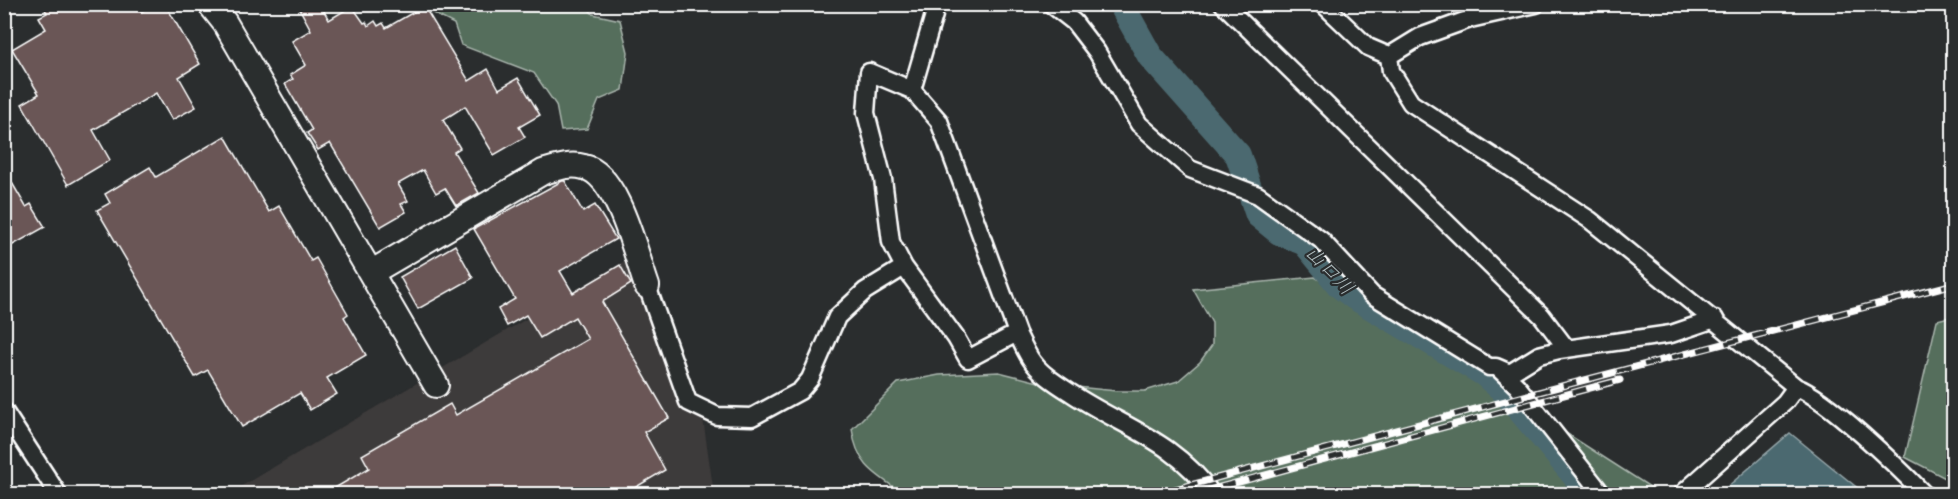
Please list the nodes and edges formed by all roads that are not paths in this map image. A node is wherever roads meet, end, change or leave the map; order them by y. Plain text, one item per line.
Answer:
1 (210, 4) edge
2 (934, 4) edge
3 (1051, 4) edge
4 (1223, 4) edge
5 (1323, 4) edge
6 (1536, 4) edge
7 (1389, 56) junction
8 (912, 90) junction
9 (904, 267) junction
10 (372, 272) junction
11 (647, 286) joint
12 (1715, 319) junction
13 (1017, 333) junction
14 (1567, 349) junction
15 (1496, 367) junction
16 (436, 385) dead end
17 (1796, 387) junction
18 (4, 411) edge
19 (58, 495) edge
20 (1212, 495) edge
21 (1602, 495) edge
22 (1682, 495) edge
23 (1924, 495) edge

1 - 10 street
2 - 8 street
3 - 15 street
4 - 14 street
5 - 7 street
6 - 7 street
7 - 12 street
8 - 9 street
8 - 13 street
9 - 11 street
9 - 13 street
10 - 11 street
10 - 16 street
12 - 14 street
12 - 17 street
13 - 20 street
14 - 15 street
15 - 21 street
17 - 22 street
17 - 23 street
18 - 19 street

